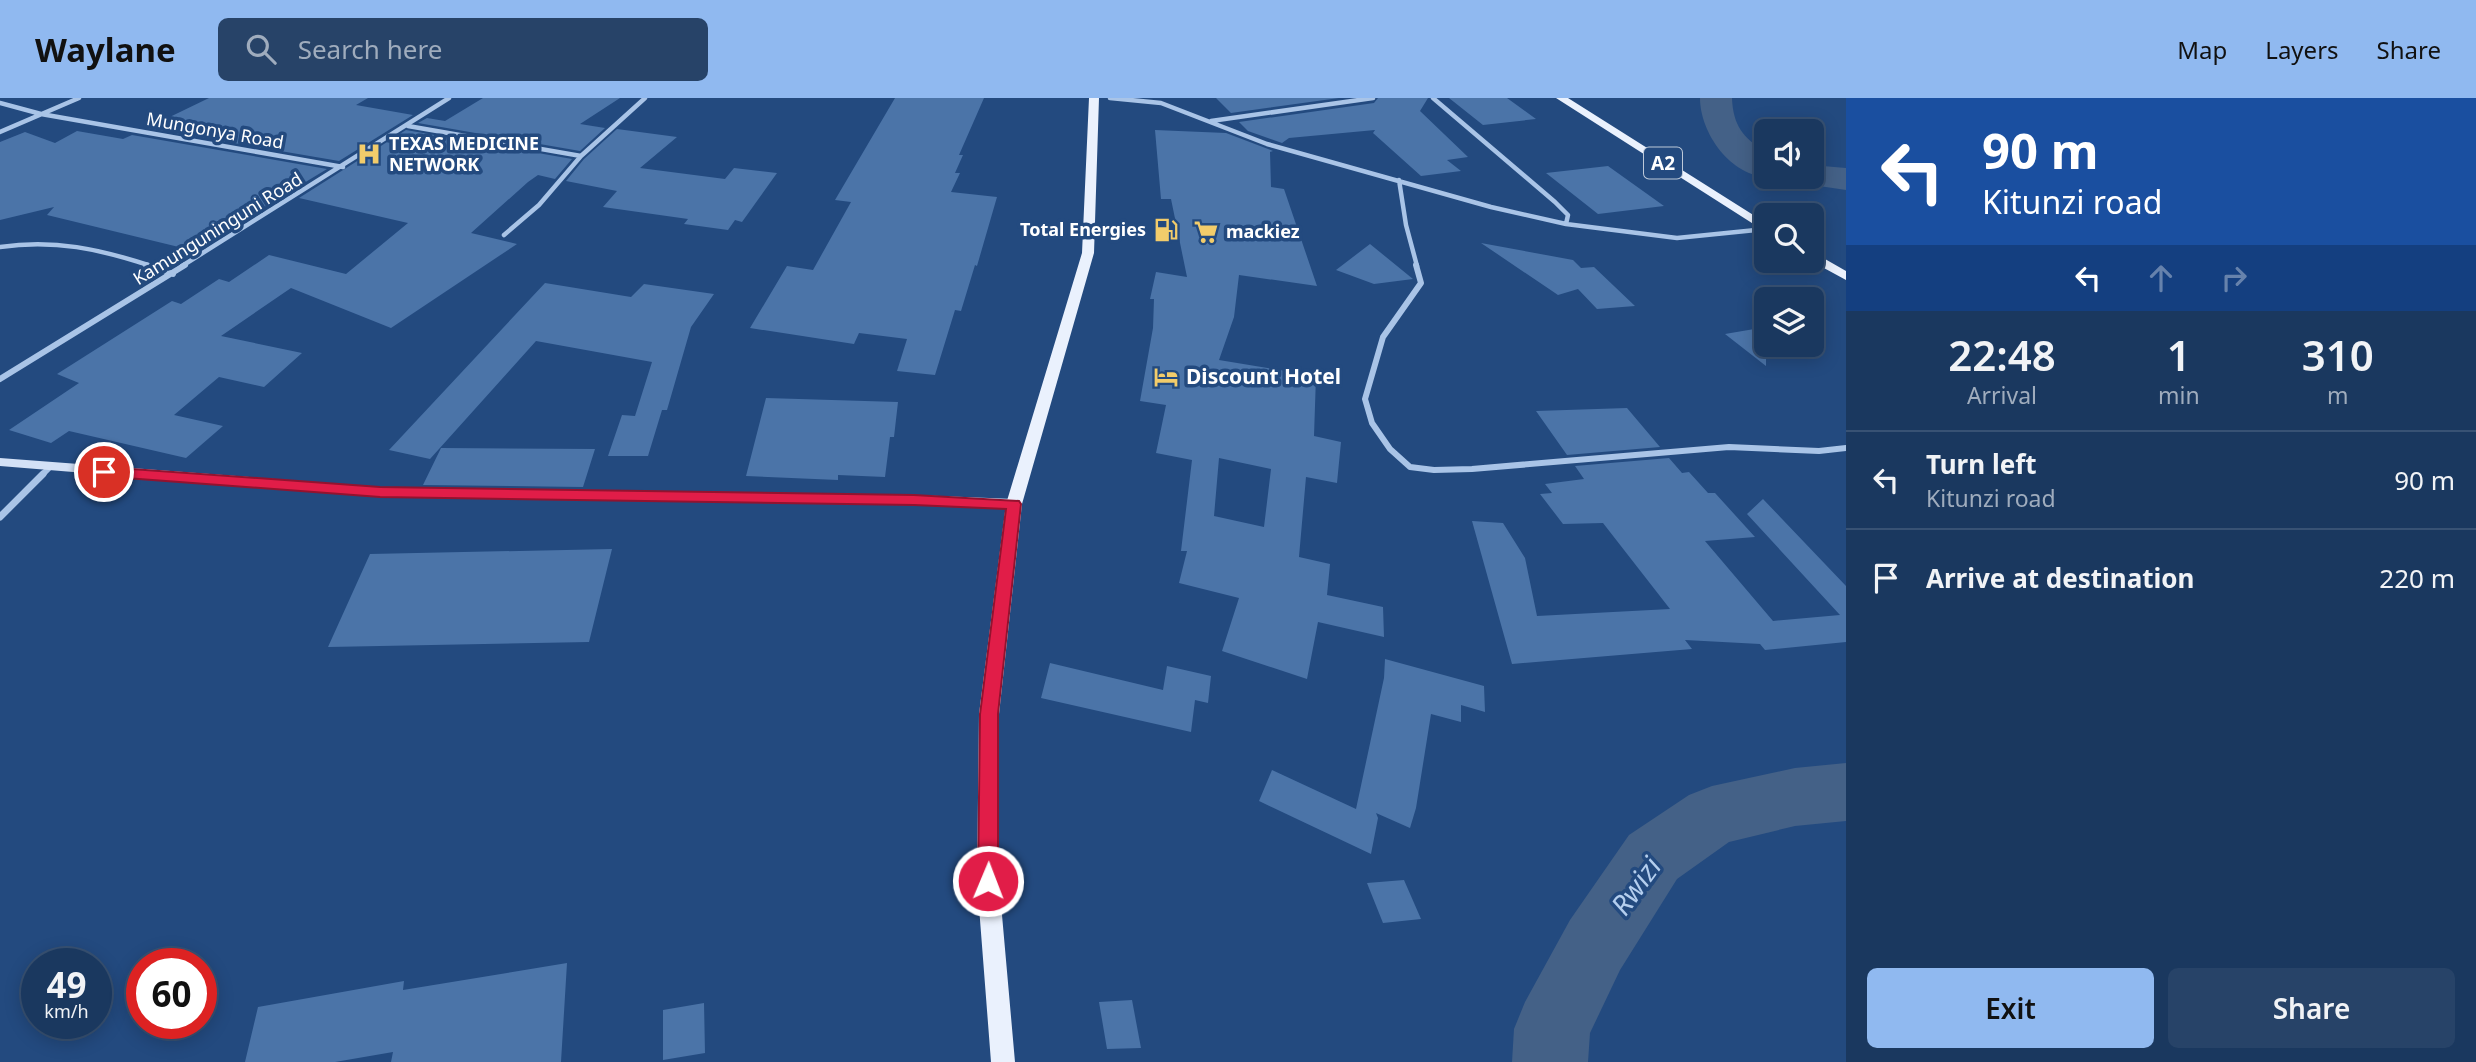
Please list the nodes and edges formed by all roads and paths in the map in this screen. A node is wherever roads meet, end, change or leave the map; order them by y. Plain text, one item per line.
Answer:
1 (79, 98) edge
2 (449, 98) edge
3 (645, 98) edge
4 (1094, 98) edge
5 (1110, 98) edge
6 (1373, 98) edge
7 (1433, 98) edge
8 (1561, 98) edge
9 (0, 103) edge
10 (41, 114) junction
11 (1207, 121) junction
12 (408, 125) junction
13 (0, 132) edge
14 (581, 156) junction
15 (343, 167) junction
16 (1399, 180) junction
17 (1754, 220) edge
18 (1566, 225) junction
19 (1754, 229) edge
20 (504, 235) dead end
21 (0, 247) edge
22 (1824, 263) edge
23 (173, 274) junction
24 (1846, 276) edge
25 (0, 379) edge
26 (1846, 448) edge
27 (0, 462) edge
28 (49, 468) junction
29 (1014, 504) junction
30 (0, 517) edge
31 (1003, 1062) edge

1 - 10 street
2 - 12 street, Kamunguninguni Road
3 - 14 street
4 - 29 main road
5 - 11 street
6 - 11 street
7 - 18 street
8 - 17 main road, A2
9 - 10 street, Mungonya Road
10 - 13 street
10 - 15 street, Mungonya Road
11 - 16 street
12 - 14 street
12 - 15 street, Kamunguninguni Road
14 - 20 street
15 - 23 street, Kamunguninguni Road
16 - 18 street
16 - 26 street
18 - 19 street
21 - 23 street
22 - 24 main road
23 - 25 street, Kamunguninguni Road
27 - 28 street
28 - 29 street
28 - 30 street
29 - 31 main road

